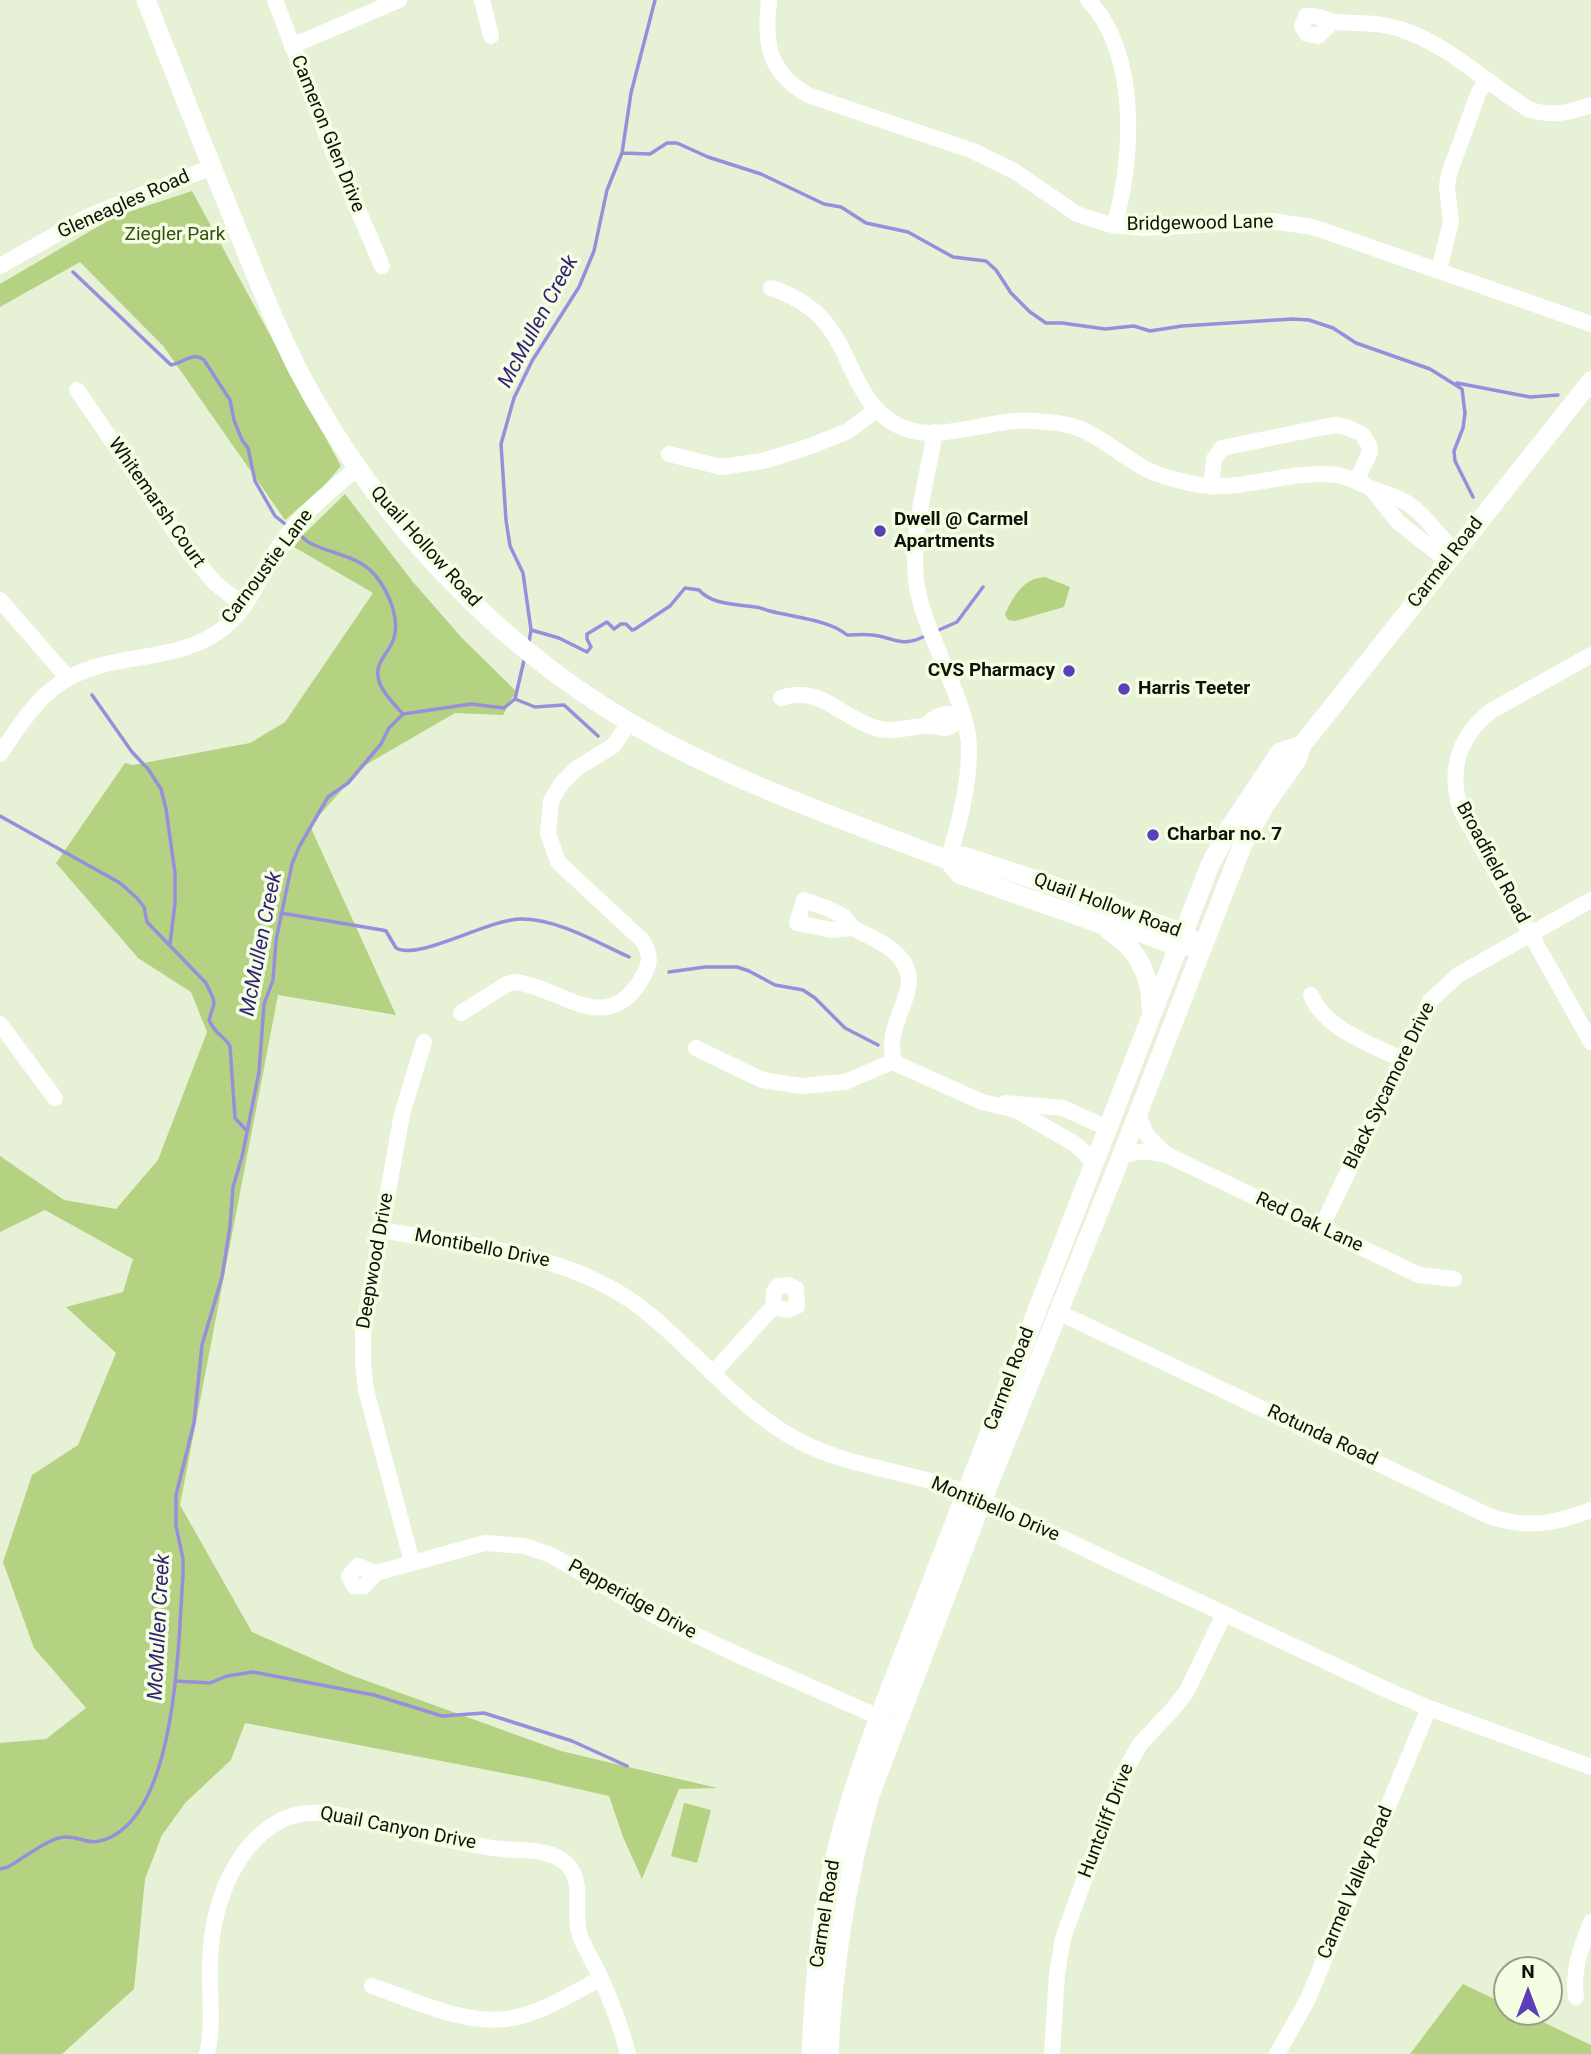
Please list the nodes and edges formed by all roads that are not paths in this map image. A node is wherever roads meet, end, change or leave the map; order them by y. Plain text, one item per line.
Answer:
1 (146, 0) edge
2 (275, 0) edge
3 (398, 0) edge
4 (482, 0) edge
5 (769, 0) edge
6 (1087, 0) edge
7 (1333, 22) dead end
8 (491, 36) dead end
9 (292, 46) junction
10 (1486, 81) junction
11 (1591, 105) edge
12 (212, 167) junction
13 (1114, 226) junction
14 (0, 266) edge
15 (382, 266) dead end
16 (1438, 270) junction
17 (771, 288) dead end
18 (1591, 324) edge
19 (1591, 381) edge
20 (77, 390) dead end
21 (876, 410) junction
22 (935, 432) junction
23 (669, 454) dead end
24 (357, 468) junction
25 (1364, 484) junction
26 (1211, 487) junction
27 (1452, 556) junction
28 (0, 600) edge
29 (244, 606) junction
30 (1591, 654) edge
31 (68, 678) junction
32 (781, 698) dead end
33 (962, 716) junction
34 (630, 722) junction
35 (1302, 745) junction
36 (0, 754) edge
37 (948, 860) junction
38 (1591, 900) edge
39 (1104, 925) junction
40 (852, 928) dead end
41 (1531, 934) junction
42 (1180, 940) junction
43 (1202, 947) junction
44 (1311, 995) dead end
45 (461, 1013) dead end
46 (1151, 1015) junction
47 (0, 1024) edge
48 (425, 1042) dead end
49 (1591, 1042) edge
50 (696, 1048) dead end
51 (1401, 1059) junction
52 (894, 1061) junction
53 (55, 1098) dead end
54 (982, 1102) junction
55 (1139, 1111) junction
56 (1107, 1128) junction
57 (1167, 1155) junction
58 (1121, 1157) junction
59 (1093, 1164) junction
60 (1321, 1228) junction
61 (381, 1230) junction
62 (1454, 1279) dead end
63 (774, 1307) dead end
64 (1058, 1312) junction
65 (713, 1373) junction
66 (974, 1497) junction
67 (1591, 1510) edge
68 (412, 1562) junction
69 (376, 1573) dead end
70 (1224, 1614) junction
71 (1429, 1708) junction
72 (879, 1717) junction
73 (1591, 1767) edge
74 (1591, 1922) edge
75 (600, 1978) junction
76 (372, 1986) dead end
77 (1576, 1997) dead end
78 (207, 2054) edge
79 (628, 2054) edge
80 (811, 2054) edge
81 (829, 2054) edge
82 (1052, 2054) edge
83 (1277, 2054) edge

1 - 12 main road, Quail Hollow Road
2 - 9 street, Cameron Glen Drive
3 - 9 street
4 - 8 street
5 - 13 street, Bridgewood Lane
6 - 13 street
7 - 10 street
9 - 15 street, Cameron Glen Drive
10 - 11 street
10 - 16 street
12 - 14 street, Gleneagles Road
12 - 24 main road, Quail Hollow Road
13 - 16 street, Bridgewood Lane
16 - 18 street, Bridgewood Lane
17 - 21 street
19 - 27 main road, Carmel Road
20 - 29 street, Whitemarsh Court
21 - 22 street
21 - 23 street
22 - 26 street
22 - 33 street
24 - 29 street, Carnoustie Lane
24 - 34 main road, Quail Hollow Road
25 - 26 street
25 - 26 street
25 - 27 street
27 - 35 main road, Carmel Road
28 - 31 street
29 - 31 street, Carnoustie Lane
30 - 41 street, Broadfield Road
31 - 36 street, Carnoustie Lane
32 - 33 street
33 - 37 street
34 - 37 main road, Quail Hollow Road
34 - 45 street
35 - 42 main road, Carmel Road
35 - 43 main road, Carmel Road
37 - 39 main road, Quail Hollow Road
37 - 42 main road, Quail Hollow Road
38 - 41 street, Black Sycamore Drive
39 - 42 main road, Quail Hollow Road
39 - 46 main road
40 - 52 street
41 - 49 street, Broadfield Road
41 - 51 street, Black Sycamore Drive
42 - 43 main road, Quail Hollow Road
42 - 46 main road, Carmel Road
43 - 55 main road, Carmel Road
44 - 51 street
46 - 56 main road, Carmel Road
47 - 53 street
48 - 61 street, Deepwood Drive
50 - 52 street
51 - 60 street, Black Sycamore Drive
52 - 54 street
54 - 56 street
54 - 59 street
55 - 57 street, Red Oak Lane
55 - 58 main road, Carmel Road
56 - 58 main road
56 - 59 main road, Carmel Road
57 - 58 street, Red Oak Lane
57 - 60 street, Red Oak Lane
58 - 64 main road, Carmel Road
59 - 66 main road, Carmel Road
60 - 62 street, Red Oak Lane
61 - 65 street, Montibello Drive
61 - 68 street, Deepwood Drive
63 - 65 street
64 - 66 main road, Carmel Road
64 - 67 street, Rotunda Road
65 - 66 street, Montibello Drive
66 - 70 street, Montibello Drive
66 - 72 main road, Carmel Road
66 - 81 main road, Carmel Road
68 - 69 street, Pepperidge Drive
68 - 72 street, Pepperidge Drive
70 - 71 street, Montibello Drive
70 - 82 street, Huntcliff Drive
71 - 73 street, Montibello Drive
71 - 83 street, Carmel Valley Road
72 - 80 main road, Carmel Road
74 - 77 street
75 - 76 street
75 - 78 street, Quail Canyon Drive
75 - 79 street, Quail Canyon Drive

